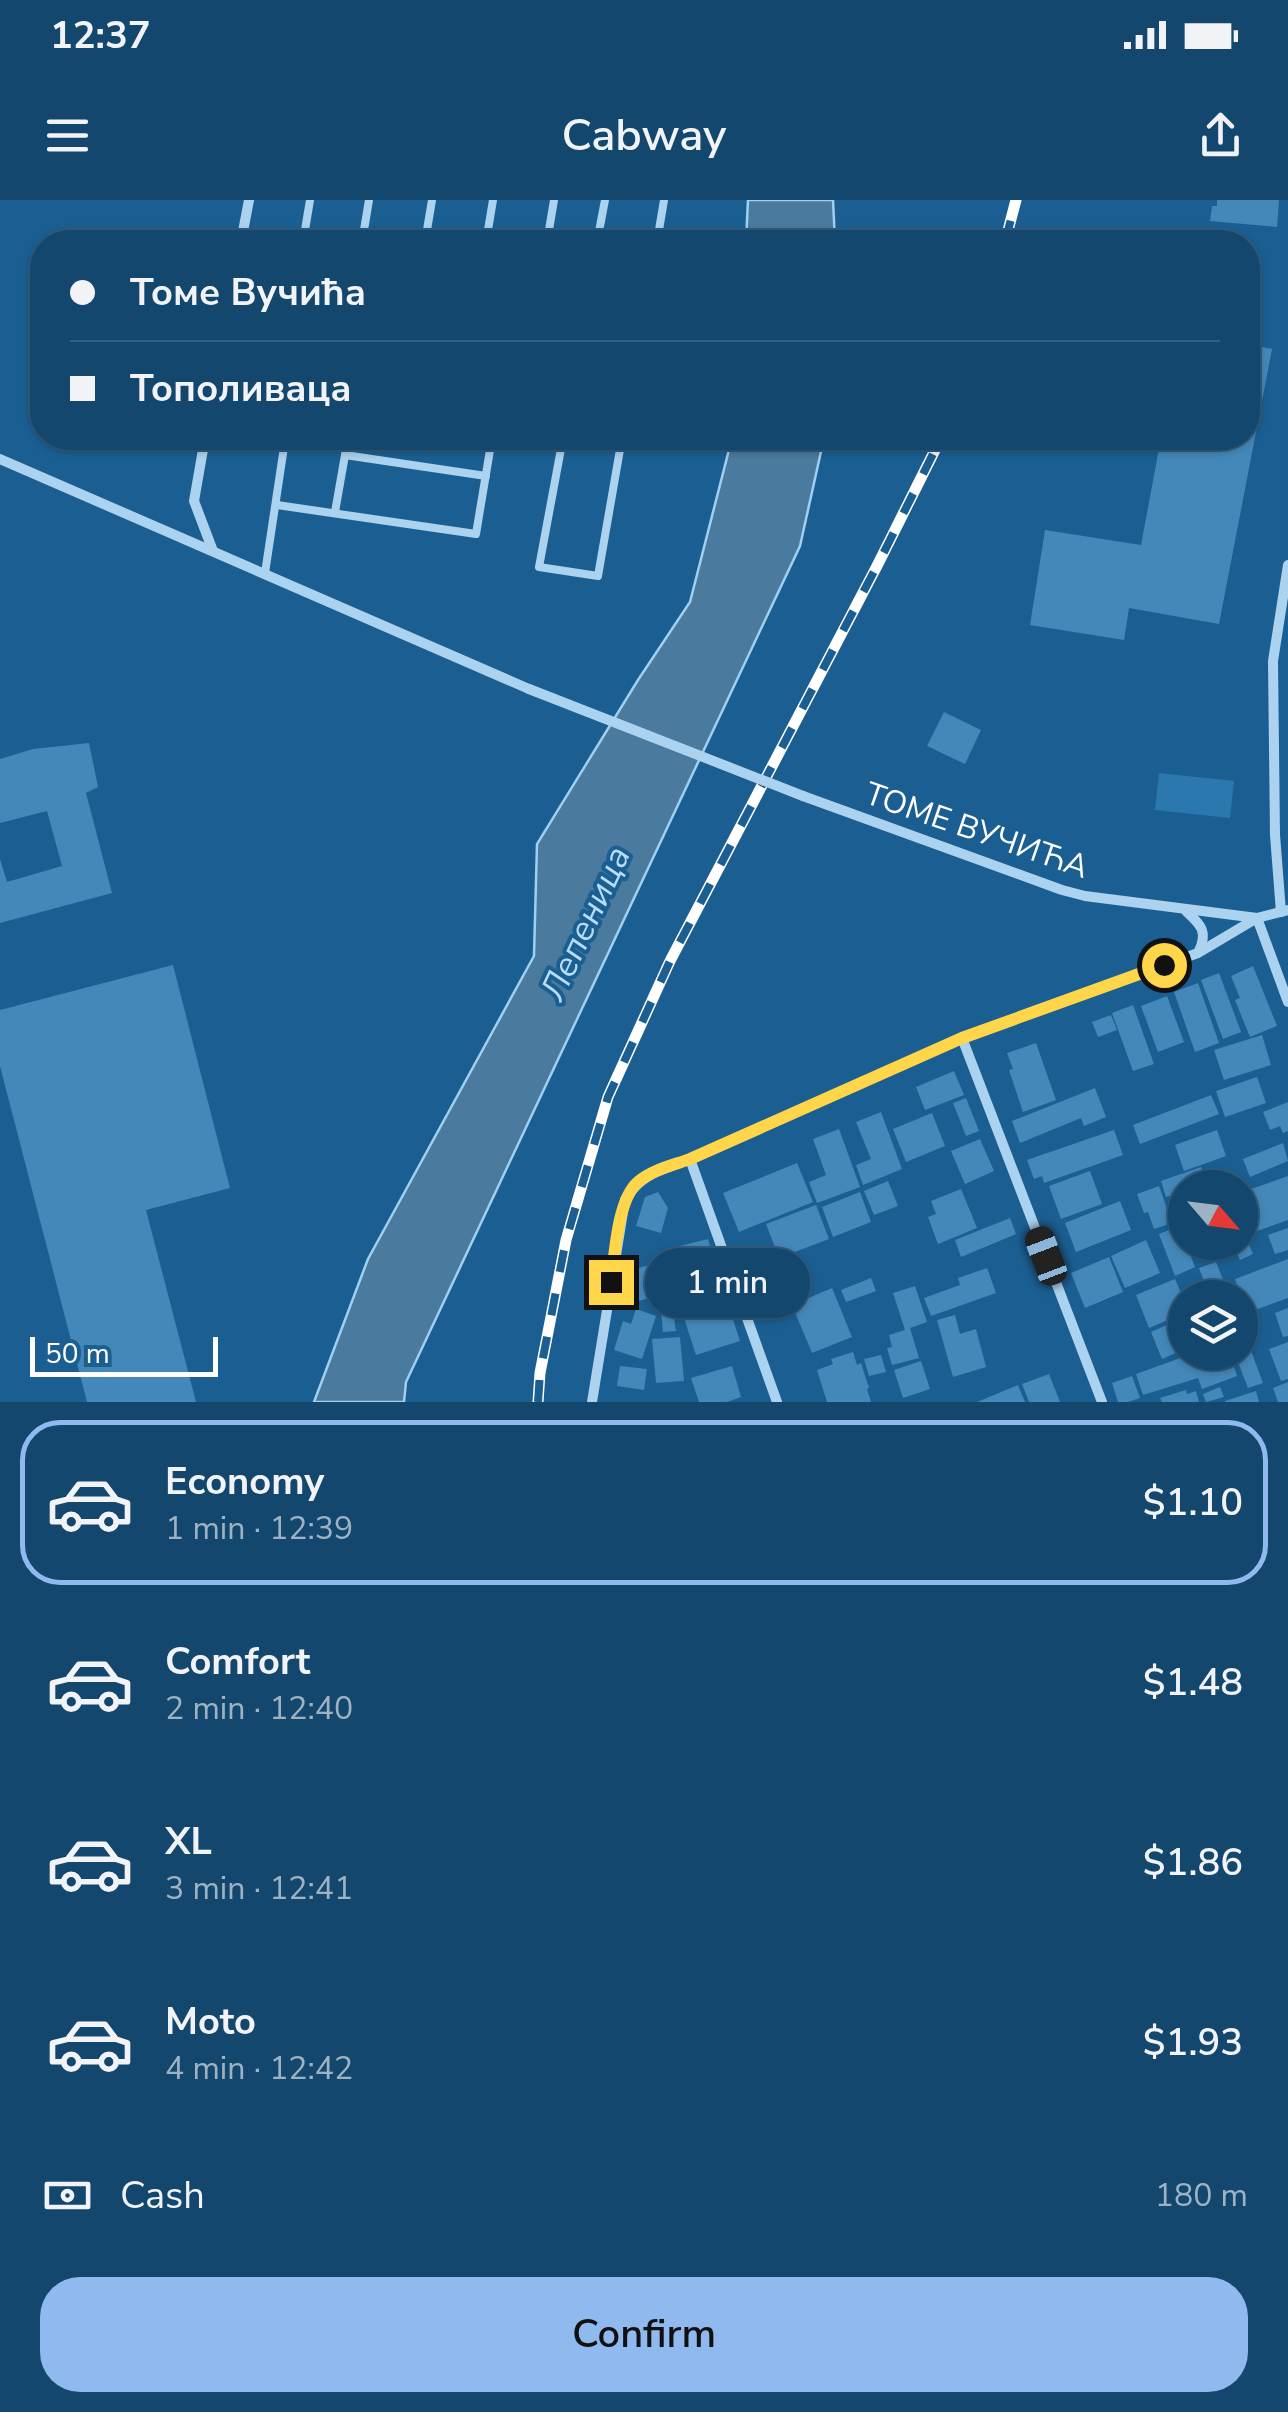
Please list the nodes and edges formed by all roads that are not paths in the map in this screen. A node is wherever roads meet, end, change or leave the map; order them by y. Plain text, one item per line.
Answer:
1 (249, 200) edge
2 (310, 200) edge
3 (369, 200) edge
4 (432, 200) edge
5 (493, 200) edge
6 (554, 200) edge
7 (604, 200) edge
8 (664, 200) edge
9 (243, 230) edge
10 (305, 230) edge
11 (364, 230) edge
12 (426, 230) edge
13 (488, 230) edge
14 (549, 230) edge
15 (600, 230) edge
16 (658, 230) edge
17 (204, 450) edge
18 (284, 450) edge
19 (346, 450) edge
20 (490, 450) edge
21 (561, 450) edge
22 (620, 450) edge
23 (345, 455) junction
24 (0, 459) edge
25 (486, 476) junction
26 (277, 505) junction
27 (334, 512) junction
28 (213, 551) junction
29 (1288, 565) edge
30 (265, 574) junction
31 (1186, 910) junction
32 (1285, 911) edge
33 (1257, 918) junction
34 (1198, 953) junction
35 (1288, 1002) edge
36 (962, 1038) junction
37 (690, 1159) junction
38 (592, 1402) edge
39 (777, 1402) edge
40 (1102, 1402) edge

1 - 9 street
2 - 10 lane
3 - 11 lane
4 - 12 lane
5 - 13 lane
6 - 14 lane
7 - 15 lane
8 - 16 lane
17 - 28 street
18 - 26 lane
19 - 23 lane
20 - 25 lane
21 - 22 lane
23 - 25 lane
23 - 27 lane
24 - 28 street, ТОМЕ ВУЧИЋА
25 - 27 lane
26 - 27 lane
26 - 30 lane
28 - 30 street, ТОМЕ ВУЧИЋА
29 - 32 street
30 - 31 street, ТОМЕ ВУЧИЋА, bridge
31 - 33 street, ТОМЕ ВУЧИЋА
31 - 34 street
32 - 33 street, ТОМЕ ВУЧИЋА
33 - 34 street, ТОМЕ ВУЧИЋА
33 - 35 street
34 - 36 street, ТОМЕ ВУЧИЋА
36 - 37 street, ТОМЕ ВУЧИЋА
36 - 40 street
37 - 38 street, ТОМЕ ВУЧИЋА
37 - 39 street

